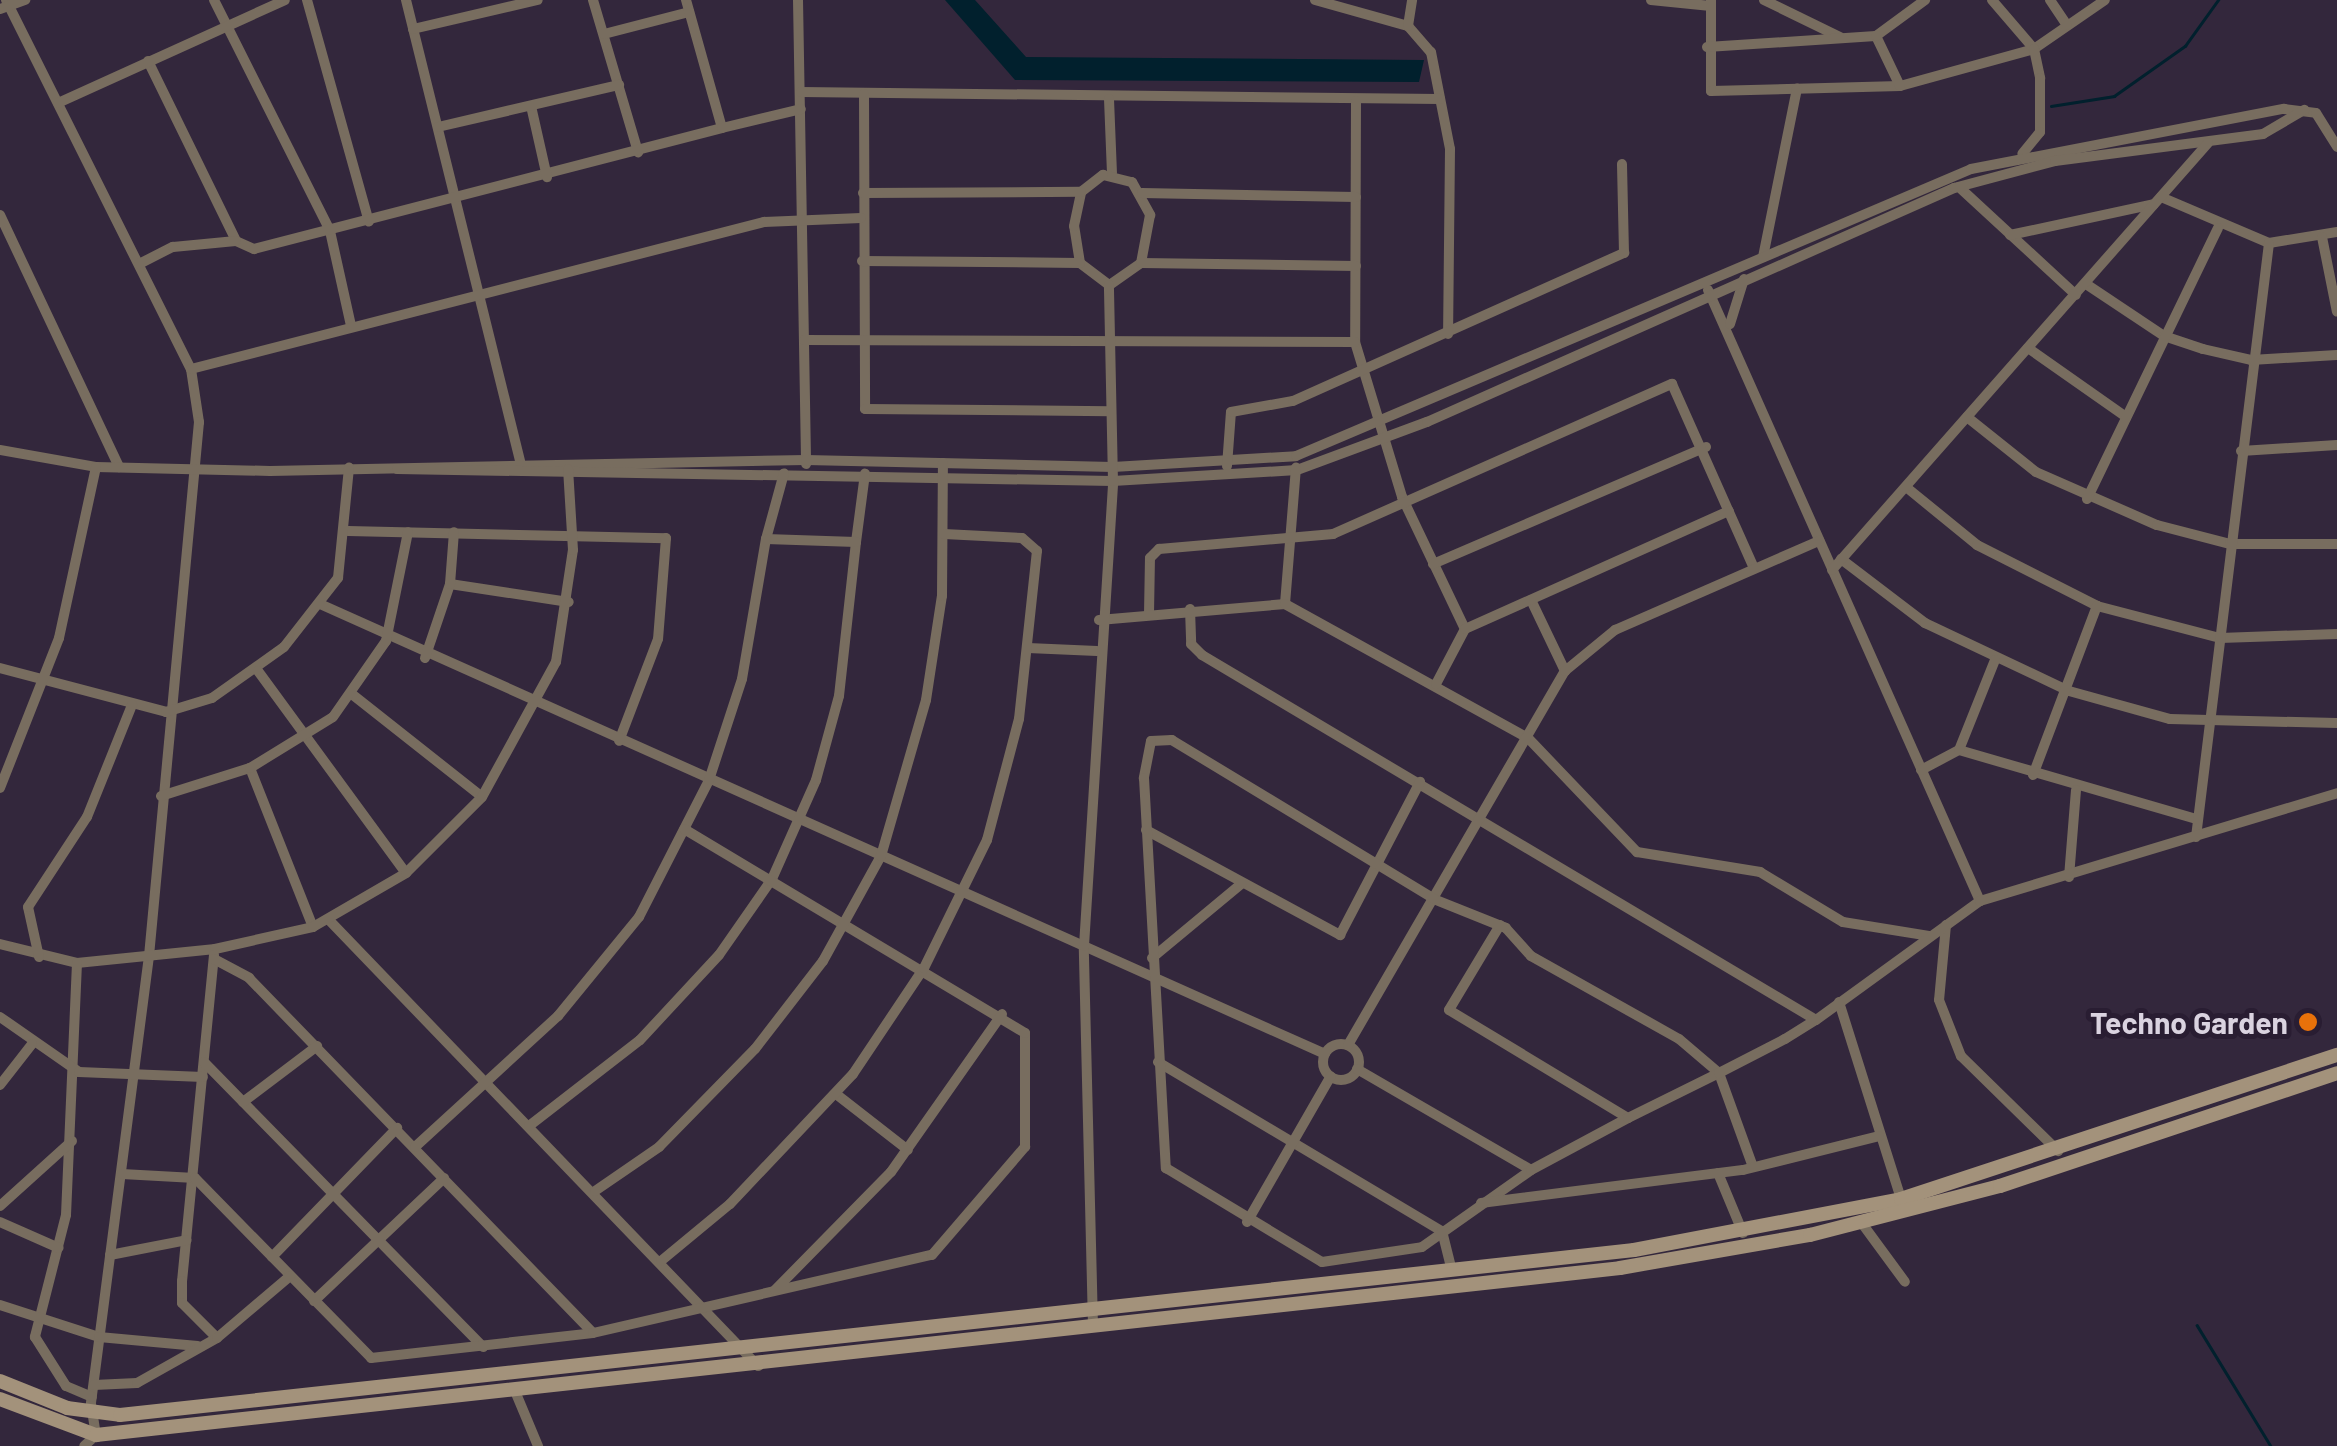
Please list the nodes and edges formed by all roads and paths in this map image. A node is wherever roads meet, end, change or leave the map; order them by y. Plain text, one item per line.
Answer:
1 (25, 0) edge
2 (214, 0) edge
3 (285, 0) edge
4 (307, 0) edge
5 (406, 0) edge
6 (538, 0) edge
7 (593, 0) edge
8 (686, 0) edge
9 (798, 0) edge
10 (1316, 0) edge
11 (1412, 0) edge
12 (1651, 0) edge
13 (1764, 0) edge
14 (1926, 0) edge
15 (1992, 0) edge
16 (2050, 0) edge
17 (2105, 0) edge
18 (1711, 3) edge
19 (505, 4) edge
20 (5, 5) edge
21 (689, 12) junction
22 (231, 23) junction
23 (2067, 25) junction
24 (1408, 26) junction
25 (413, 28) junction
26 (604, 34) junction
27 (1876, 36) junction
28 (1846, 40) junction
29 (1707, 46) junction
30 (2034, 49) junction
31 (148, 61) junction
32 (618, 85) junction
33 (1900, 86) junction
34 (1797, 88) junction
35 (801, 92) junction
36 (864, 94) junction
37 (1109, 99) junction
38 (1440, 99) junction
39 (1356, 101) junction
40 (58, 102) junction
41 (531, 106) junction
42 (801, 109) junction
43 (2305, 109) junction
44 (438, 127) junction
45 (2216, 127) junction
46 (722, 128) junction
47 (2208, 143) junction
48 (2337, 146) edge
49 (638, 152) junction
50 (2022, 155) junction
51 (1998, 162) junction
52 (1622, 164) dead end
53 (1112, 173) junction
54 (2001, 175) junction
55 (547, 177) junction
56 (1931, 184) junction
57 (1959, 187) junction
58 (1081, 192) junction
59 (862, 193) junction
60 (1142, 193) junction
61 (1937, 195) junction
62 (1356, 197) junction
63 (2158, 200) junction
64 (456, 202) junction
65 (1859, 212) junction
66 (0, 215) edge
67 (803, 216) junction
68 (862, 218) junction
69 (368, 222) junction
70 (1864, 224) junction
71 (2218, 228) junction
72 (330, 232) junction
73 (2337, 232) edge
74 (2010, 235) junction
75 (2322, 237) junction
76 (236, 241) junction
77 (2269, 243) junction
78 (1794, 249) junction
79 (1764, 257) junction
80 (862, 261) junction
81 (1080, 262) junction
82 (1141, 263) junction
83 (138, 264) junction
84 (1356, 266) junction
85 (1744, 279) junction
86 (2086, 284) junction
87 (1109, 285) junction
88 (1707, 289) junction
89 (480, 292) junction
90 (2076, 295) junction
91 (2337, 312) edge
92 (1730, 324) junction
93 (352, 326) junction
94 (1448, 334) junction
95 (2164, 336) junction
96 (804, 340) junction
97 (862, 340) junction
98 (1110, 342) junction
99 (1355, 342) junction
100 (2028, 348) junction
101 (1563, 354) junction
102 (2337, 355) edge
103 (2250, 360) junction
104 (191, 369) junction
105 (1364, 372) junction
106 (1489, 380) junction
107 (1495, 391) junction
108 (1110, 411) junction
109 (1967, 417) junction
110 (2126, 417) junction
111 (1380, 433) junction
112 (2337, 444) edge
113 (1706, 447) junction
114 (0, 450) edge
115 (2241, 451) junction
116 (1296, 456) junction
117 (685, 460) junction
118 (788, 460) junction
119 (806, 460) junction
120 (567, 461) junction
121 (620, 461) junction
122 (866, 461) junction
123 (520, 462) junction
124 (944, 463) junction
125 (1227, 464) junction
126 (1025, 465) junction
127 (96, 467) junction
128 (1113, 467) junction
129 (118, 468) junction
130 (200, 468) junction
131 (349, 468) junction
132 (486, 468) junction
133 (1296, 470) junction
134 (568, 474) junction
135 (620, 475) junction
136 (685, 475) junction
137 (784, 475) junction
138 (806, 475) junction
139 (865, 476) junction
140 (1228, 477) junction
141 (944, 478) junction
142 (1024, 479) junction
143 (1114, 481) junction
144 (1906, 487) junction
145 (1402, 497) junction
146 (2086, 500) junction
147 (1729, 510) junction
148 (572, 530) junction
149 (348, 531) junction
150 (408, 532) junction
151 (454, 532) junction
152 (944, 534) junction
153 (766, 539) junction
154 (1297, 539) junction
155 (856, 542) junction
156 (1819, 542) junction
157 (2230, 544) junction
158 (2337, 544) edge
159 (1841, 559) junction
160 (1433, 564) junction
161 (1754, 568) junction
162 (1832, 570) junction
163 (450, 584) junction
164 (1531, 600) junction
165 (569, 602) junction
166 (320, 604) junction
167 (1286, 604) junction
168 (2097, 606) junction
169 (1190, 609) junction
170 (1149, 614) junction
171 (1099, 620) junction
172 (1465, 628) junction
173 (2337, 634) edge
174 (2220, 638) junction
175 (386, 641) junction
176 (1028, 648) junction
177 (1097, 650) junction
178 (426, 658) junction
179 (1995, 660) junction
180 (0, 668) edge
181 (258, 670) junction
182 (1565, 671) junction
183 (46, 682) junction
184 (1436, 684) junction
185 (2069, 692) junction
186 (353, 694) junction
187 (132, 705) junction
188 (537, 706) junction
189 (166, 712) junction
190 (2337, 723) edge
191 (2210, 724) junction
192 (305, 738) junction
193 (1528, 738) junction
194 (619, 741) junction
195 (1958, 750) junction
196 (250, 768) junction
197 (1922, 770) junction
198 (2033, 775) junction
199 (710, 780) junction
200 (1420, 782) junction
201 (0, 788) edge
202 (2076, 790) junction
203 (2337, 793) edge
204 (161, 796) junction
205 (482, 798) junction
206 (800, 817) junction
207 (1482, 818) junction
208 (2197, 818) junction
209 (684, 828) junction
210 (1146, 830) junction
211 (2196, 837) junction
212 (881, 856) junction
213 (1377, 865) junction
214 (406, 873) junction
215 (2068, 876) junction
216 (772, 879) junction
217 (1240, 884) junction
218 (964, 894) junction
219 (1436, 900) junction
220 (1980, 901) junction
221 (329, 920) junction
222 (844, 924) junction
223 (1500, 924) junction
224 (1946, 925) junction
225 (313, 926) junction
226 (1930, 936) junction
227 (1084, 946) junction
228 (5, 947) edge
229 (215, 954) junction
230 (149, 956) junction
231 (39, 957) junction
232 (1152, 958) junction
233 (0, 962) edge
234 (77, 963) junction
235 (924, 968) junction
236 (1153, 976) junction
237 (1838, 1002) junction
238 (1002, 1014) junction
239 (0, 1016) edge
240 (1816, 1020) junction
241 (32, 1044) junction
242 (1348, 1045) junction
243 (316, 1046) junction
244 (1325, 1054) junction
245 (2337, 1055) edge
246 (204, 1062) junction
247 (1158, 1062) junction
248 (1357, 1069) junction
249 (79, 1072) junction
250 (1719, 1073) junction
251 (2337, 1073) edge
252 (134, 1076) junction
253 (202, 1076) junction
254 (1331, 1076) junction
255 (484, 1079) junction
256 (0, 1084) edge
257 (836, 1094) junction
258 (243, 1102) junction
259 (1628, 1118) junction
260 (529, 1126) junction
261 (397, 1128) junction
262 (1879, 1136) junction
263 (73, 1140) junction
264 (1292, 1140) junction
265 (416, 1147) junction
266 (908, 1150) junction
267 (2059, 1152) junction
268 (1753, 1168) junction
269 (1531, 1170) junction
270 (1718, 1173) junction
271 (122, 1174) junction
272 (194, 1178) junction
273 (444, 1178) junction
274 (595, 1191) junction
275 (335, 1196) junction
276 (1900, 1199) junction
277 (1477, 1204) junction
278 (0, 1206) edge
279 (0, 1222) edge
280 (1247, 1222) junction
281 (1862, 1222) junction
282 (1442, 1231) junction
283 (1744, 1234) junction
284 (187, 1240) junction
285 (379, 1242) junction
286 (59, 1248) junction
287 (110, 1254) junction
288 (272, 1257) junction
289 (661, 1261) junction
290 (1452, 1271) junction
291 (290, 1276) junction
292 (1905, 1282) dead end
293 (774, 1291) junction
294 (314, 1301) junction
295 (0, 1305) edge
296 (708, 1305) junction
297 (1092, 1319) junction
298 (37, 1323) junction
299 (593, 1333) junction
300 (99, 1337) junction
301 (217, 1338) junction
302 (200, 1346) junction
303 (483, 1347) junction
304 (748, 1351) junction
305 (758, 1366) junction
306 (0, 1381) edge
307 (515, 1392) junction
308 (0, 1399) edge
309 (91, 1402) junction
310 (85, 1440) edge
311 (538, 1446) edge

1 - 20 street
2 - 22 street
3 - 22 street
4 - 69 street
5 - 25 street
6 - 19 street
7 - 26 street
8 - 21 street
9 - 35 street
10 - 24 street
11 - 24 street
12 - 18 street
13 - 28 street
14 - 27 street
15 - 30 street
16 - 23 street
17 - 23 street
18 - 29 street
19 - 25 street
20 - 40 street
21 - 26 street
21 - 46 street
22 - 31 street
22 - 72 street
23 - 30 street
24 - 38 street
25 - 44 street
26 - 32 street
27 - 28 street
27 - 33 street
28 - 29 street
29 - 34 street
30 - 33 street
30 - 50 street
31 - 40 street
31 - 76 street
32 - 41 street
32 - 49 street
33 - 34 street
34 - 79 street
35 - 36 street
35 - 42 street
36 - 37 street
36 - 59 street
37 - 39 street
37 - 53 street
38 - 39 street
38 - 94 street
39 - 62 street
40 - 83 street
41 - 44 street
41 - 55 street
42 - 46 street
42 - 67 street
43 - 45 street
43 - 47 street
43 - 48 street
44 - 64 street
45 - 47 street
45 - 50 street
46 - 49 street
47 - 54 street
47 - 63 street
49 - 55 street
50 - 51 street
51 - 54 street
51 - 56 street
52 - 94 street
53 - 58 street
53 - 60 street
54 - 57 street
55 - 64 street
56 - 61 street
56 - 65 street
57 - 61 street
57 - 74 street
58 - 59 street
58 - 81 street
59 - 68 street
60 - 62 street
60 - 82 street
61 - 70 street
62 - 84 street
63 - 71 street
63 - 74 street
63 - 86 street
64 - 69 street
64 - 89 street
65 - 70 street
65 - 78 street
66 - 129 street
67 - 68 street
67 - 89 street
67 - 96 street
68 - 80 street
69 - 72 street
70 - 78 street
71 - 77 street
71 - 95 street
72 - 76 street
72 - 93 street
73 - 75 street
74 - 90 street
75 - 77 street
75 - 91 street
76 - 83 street
77 - 103 street
78 - 79 street
78 - 85 street
79 - 88 street
80 - 81 street
80 - 97 street
81 - 87 street
82 - 84 street
82 - 87 street
83 - 104 street
84 - 99 street
85 - 88 street
85 - 92 street
86 - 90 street
86 - 95 street
87 - 98 street
88 - 92 street
88 - 101 street
89 - 93 street
89 - 123 street
90 - 100 street
92 - 156 street
93 - 104 street
94 - 105 street
95 - 103 street
95 - 110 street
96 - 97 street
96 - 119 street
97 - 98 street
97 - 108 street
98 - 99 street
98 - 108 street
99 - 105 street
100 - 109 street
100 - 110 street
101 - 106 street
101 - 107 street
102 - 103 street
103 - 115 street
104 - 130 street
105 - 111 street
105 - 125 street
106 - 107 street
106 - 111 street
107 - 111 street
108 - 128 street
109 - 144 street
109 - 146 street
110 - 146 street
111 - 116 street
111 - 133 street
111 - 145 street
112 - 115 street
113 - 145 street
113 - 147 street
113 - 160 street
114 - 127 street
115 - 157 street
116 - 125 street
116 - 133 street
117 - 118 street
117 - 121 street
117 - 136 street
118 - 119 street
118 - 137 street
119 - 122 street
119 - 138 street
120 - 121 street
120 - 123 street
120 - 134 street
121 - 135 street
122 - 124 street
122 - 139 street
123 - 132 street
124 - 126 street
124 - 141 street
125 - 128 street
125 - 140 street
126 - 128 street
126 - 142 street
127 - 129 street
127 - 183 street
128 - 143 street
129 - 130 street
130 - 131 street
130 - 189 street
131 - 132 street
131 - 149 street
132 - 134 street
133 - 140 street
133 - 154 street
134 - 135 street
134 - 148 street
135 - 136 street
136 - 137 street
137 - 138 street
137 - 153 street
138 - 139 street
139 - 141 street
139 - 155 street
140 - 143 street
141 - 142 street
141 - 152 street
142 - 143 street
143 - 171 street
144 - 159 street
144 - 168 street
145 - 154 street
145 - 160 street
146 - 157 street
147 - 161 street
147 - 164 street
148 - 151 street
148 - 165 street
148 - 194 street
149 - 150 street
149 - 166 street
150 - 151 street
150 - 175 street
151 - 163 street
152 - 176 street
152 - 212 street
153 - 155 street
153 - 199 street
154 - 167 street
154 - 170 street
155 - 206 street
156 - 161 street
156 - 162 street
157 - 158 street
157 - 174 street
159 - 162 street
159 - 179 street
160 - 172 street
161 - 182 street
162 - 197 street
163 - 165 street
163 - 178 street
164 - 172 street
164 - 182 street
165 - 188 street
166 - 175 street
166 - 181 street
167 - 169 street
167 - 184 street
168 - 174 street
168 - 185 street
169 - 170 street
169 - 200 street
170 - 171 street
171 - 177 street
172 - 184 street
173 - 174 street
174 - 191 street
175 - 178 street
175 - 186 street
176 - 177 street
176 - 218 street
177 - 227 street
178 - 188 street
179 - 185 street
179 - 195 street
180 - 183 street
181 - 189 street
181 - 192 street
182 - 193 street
183 - 187 street
183 - 201 street
184 - 193 street
185 - 191 street
185 - 198 street
186 - 192 street
186 - 205 street
187 - 189 street
187 - 231 street
188 - 194 street
188 - 205 street
189 - 204 street
190 - 191 street
191 - 208 street
192 - 196 street
192 - 214 street
193 - 207 street
193 - 226 street
194 - 199 street
195 - 197 street
195 - 198 street
196 - 204 street
196 - 225 street
197 - 220 street
198 - 202 street
199 - 206 street
199 - 209 street
200 - 207 street
200 - 213 street
202 - 208 street
202 - 215 street
203 - 211 street
204 - 230 street
205 - 214 street
206 - 212 street
206 - 216 street
207 - 219 street
207 - 240 street
208 - 211 street
209 - 216 street
209 - 255 street
210 - 213 street
210 - 217 street
210 - 232 street
211 - 215 street
212 - 218 street
212 - 222 street
213 - 217 street
213 - 219 street
214 - 221 street
215 - 220 street
216 - 222 street
216 - 260 street
217 - 232 street
218 - 227 street
218 - 235 street
219 - 223 street
219 - 242 street
220 - 224 street
221 - 225 street
221 - 255 street
222 - 235 street
222 - 274 street
223 - 250 street
223 - 259 street
224 - 226 street
224 - 267 street
225 - 229 street
226 - 237 street
227 - 236 street
227 - 297 street
228 - 231 street
228 - 233 street
229 - 230 street
229 - 243 street
229 - 246 street
230 - 234 street
230 - 252 street
231 - 234 street
232 - 236 street
234 - 249 street
235 - 238 street
235 - 257 street
236 - 244 street
236 - 247 street
237 - 240 street
237 - 262 street
238 - 266 street
238 - 293 street
239 - 241 street
240 - 250 street
241 - 249 street
241 - 256 street
242 - 244 street
242 - 248 street
243 - 258 street
243 - 261 street
244 - 254 street
245 - 267 main road
246 - 253 street
246 - 258 street
247 - 264 street
247 - 280 street
248 - 254 street
248 - 269 street
249 - 252 street
249 - 263 street
250 - 259 street
250 - 268 street
251 - 281 main road
252 - 253 street
252 - 271 street
253 - 272 street
254 - 264 street
255 - 260 street
255 - 265 street
257 - 266 street
257 - 289 street
258 - 275 street
259 - 269 street
260 - 274 street
261 - 265 street
261 - 275 street
262 - 268 street
262 - 276 street
263 - 278 street
263 - 286 street
264 - 280 street
264 - 282 street
265 - 273 street
266 - 293 street
267 - 276 main road
268 - 270 street
269 - 277 street
270 - 277 street
270 - 283 street
271 - 272 street
271 - 287 street
272 - 284 street
272 - 288 street
273 - 285 street
273 - 299 street
274 - 289 street
275 - 285 street
275 - 288 street
276 - 283 main road
277 - 282 street
279 - 286 street
280 - 282 street
281 - 292 street
281 - 297 main road
282 - 290 street
283 - 290 main road
284 - 287 street
284 - 301 street
285 - 294 street
285 - 303 street
286 - 298 street
287 - 300 street
288 - 291 street
289 - 296 street
290 - 297 main road
291 - 294 street
291 - 301 street
293 - 296 street
294 - 303 street
295 - 298 street
296 - 299 street
296 - 304 street
297 - 304 main road
297 - 305 main road
298 - 300 street
298 - 309 street
299 - 303 street
300 - 302 street
300 - 309 street
301 - 302 street
302 - 309 street
304 - 305 street
304 - 309 main road
305 - 307 main road
306 - 309 main road
307 - 310 main road
307 - 311 street
308 - 310 main road
309 - 310 street
309 - 310 street

